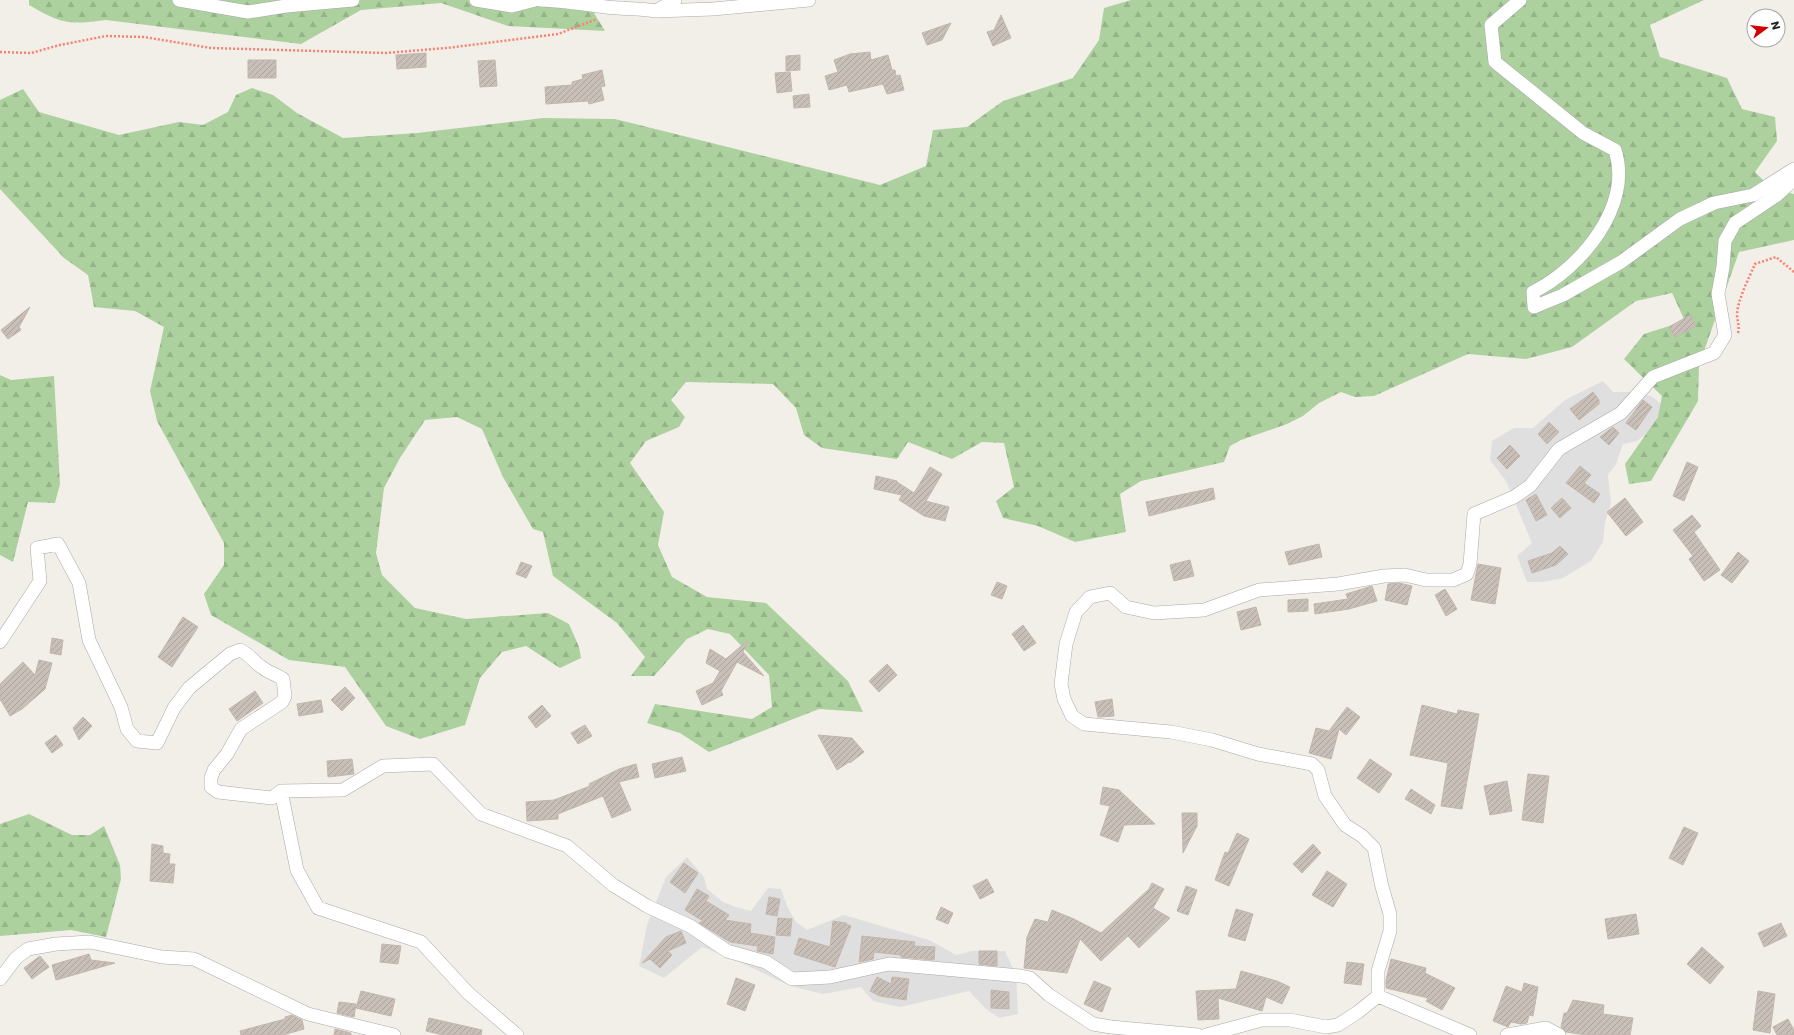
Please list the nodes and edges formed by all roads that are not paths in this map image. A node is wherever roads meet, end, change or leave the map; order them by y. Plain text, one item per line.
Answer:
1 (179, 0) edge
2 (353, 0) edge
3 (476, 0) edge
4 (535, 0) edge
5 (540, 0) edge
6 (675, 0) edge
7 (809, 0) edge
8 (1520, 0) edge
9 (656, 11) junction
10 (1794, 170) edge
11 (0, 642) edge
12 (281, 791) junction
13 (0, 979) edge
14 (1378, 996) junction
15 (394, 1035) edge
16 (517, 1035) edge
17 (1198, 1035) edge
18 (1206, 1035) edge
19 (1470, 1035) edge
20 (1507, 1035) edge
21 (1560, 1035) edge

1 - 2 street
3 - 4 street
5 - 9 street
6 - 9 street
7 - 9 street
8 - 10 street
10 - 14 street
11 - 12 street
12 - 16 street
12 - 17 street
13 - 15 street
14 - 18 street
14 - 19 street
20 - 21 street

